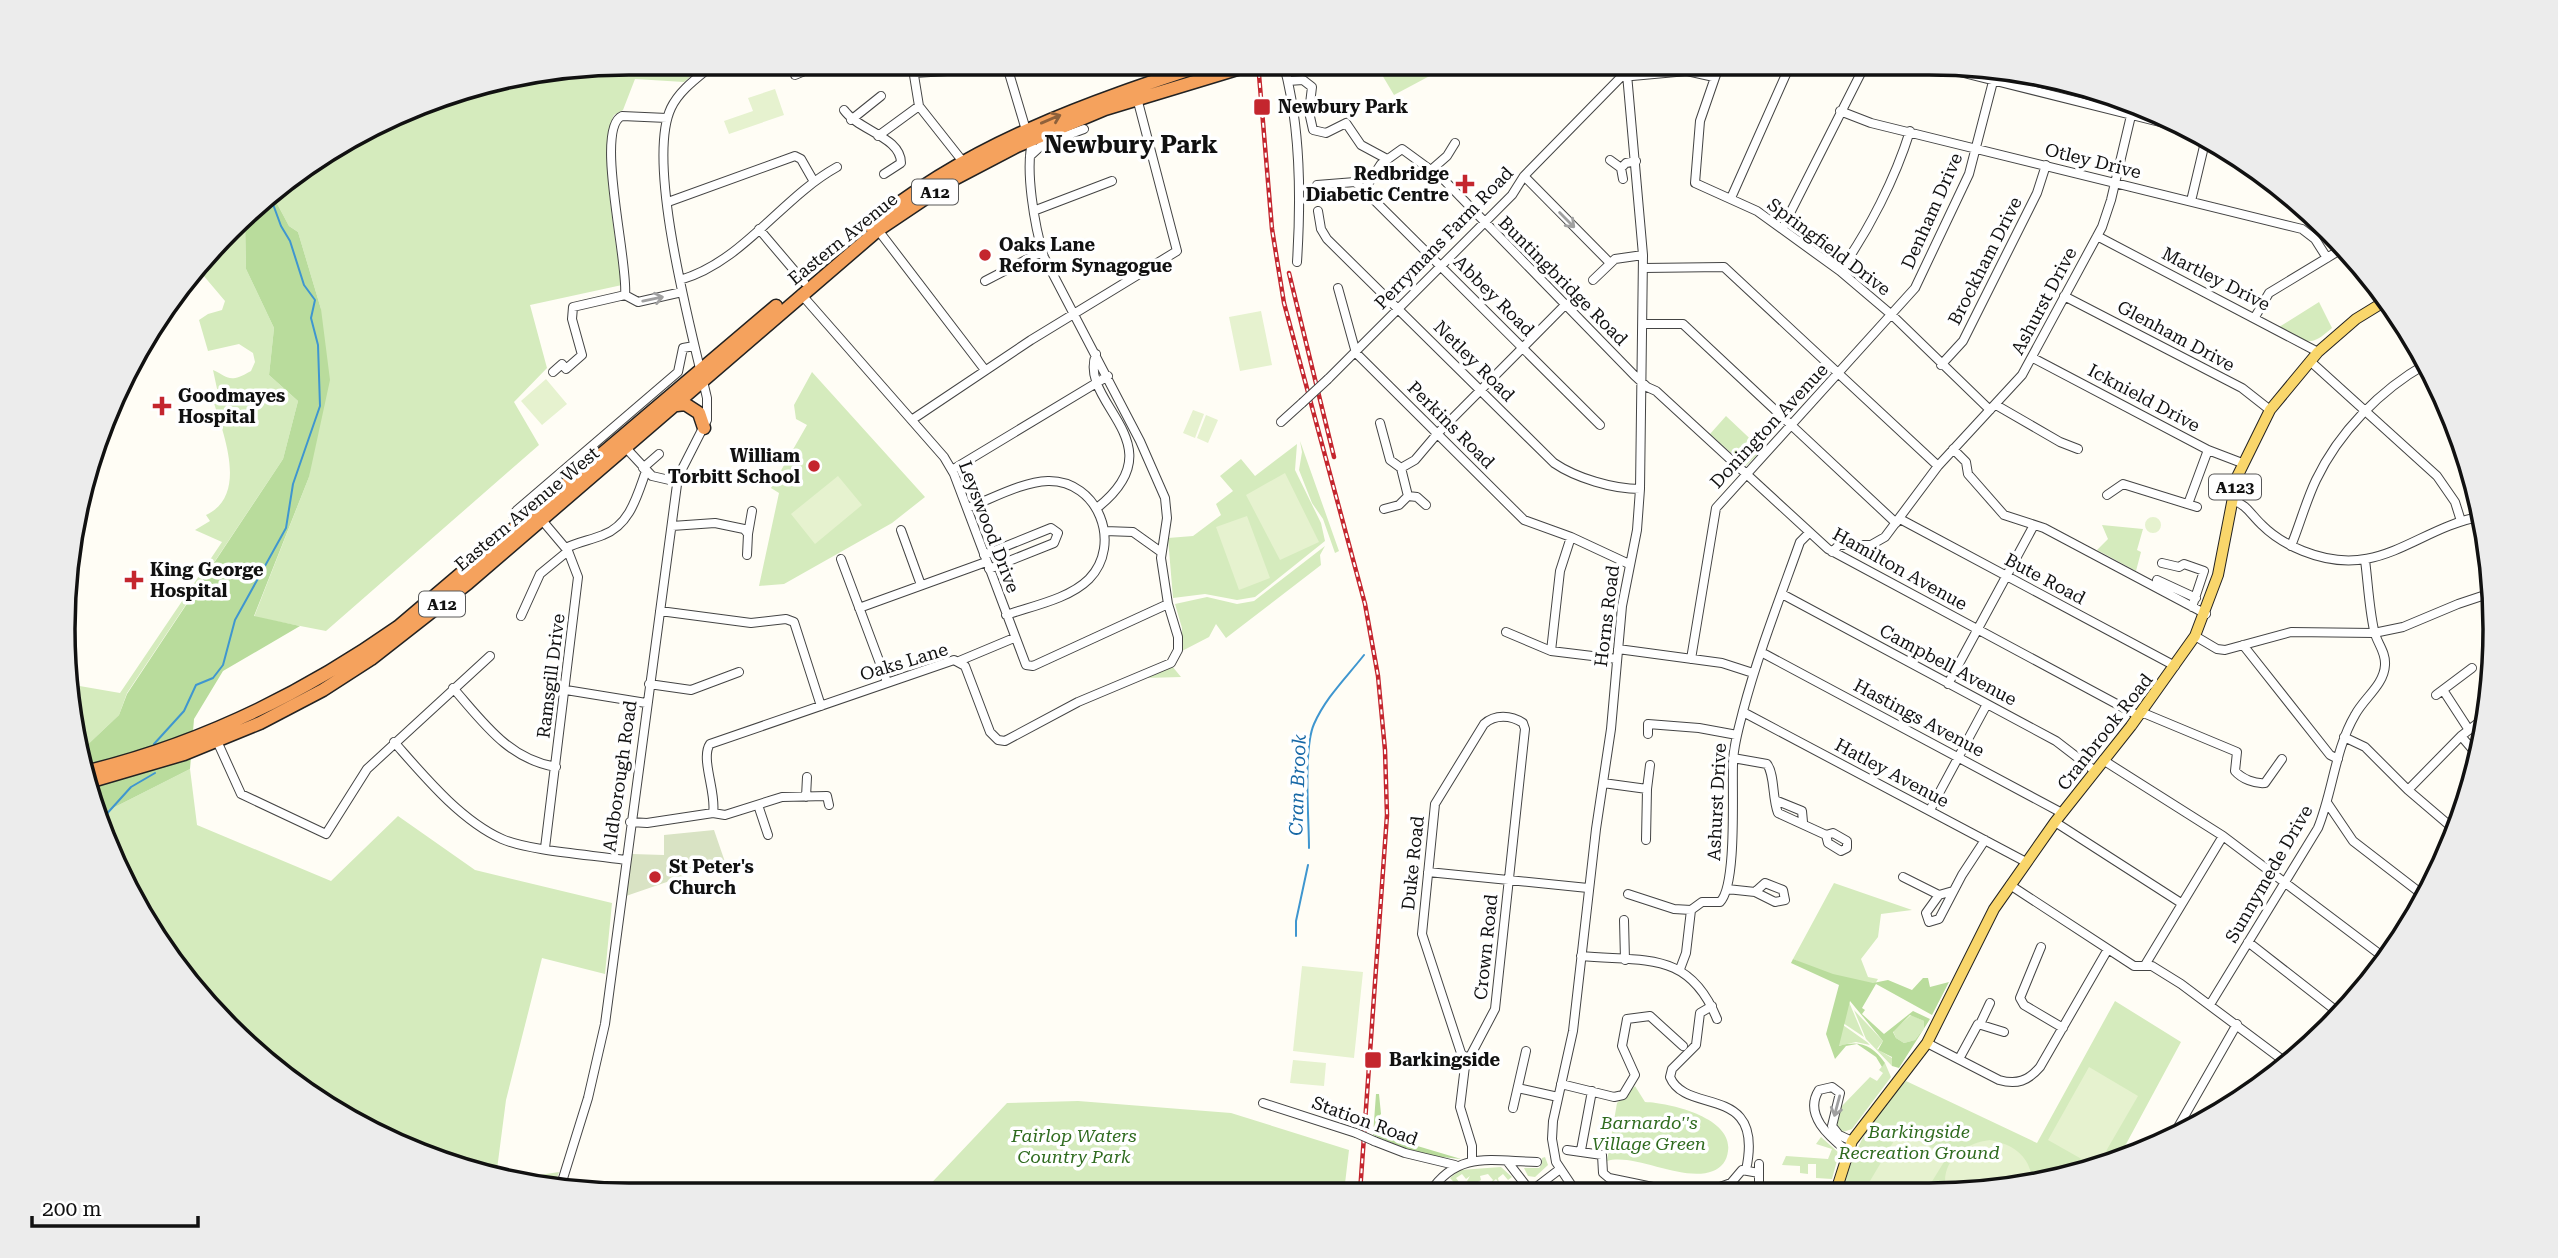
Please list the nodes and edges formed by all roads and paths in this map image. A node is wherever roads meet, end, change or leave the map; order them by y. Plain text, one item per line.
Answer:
1 (702, 75) edge
2 (914, 75) edge
3 (1010, 75) edge
4 (1178, 75) edge
5 (1196, 75) edge
6 (1285, 75) edge
7 (1295, 75) edge
8 (1639, 75) edge
9 (1705, 75) edge
10 (1786, 75) edge
11 (1860, 75) edge
12 (1627, 76) junction
13 (1714, 77) joint
14 (1974, 77) edge
15 (1993, 79) edge
16 (1992, 82) junction
17 (881, 96) dead end
18 (1137, 98) junction
19 (919, 106) junction
20 (844, 110) dead end
21 (1840, 111) junction
22 (2131, 115) junction
23 (667, 118) junction
24 (2143, 118) edge
25 (851, 120) junction
26 (1084, 129) dead end
27 (1910, 131) junction
28 (1029, 135) junction
29 (878, 136) junction
30 (1455, 143) dead end
31 (1017, 146) junction
32 (1976, 148) junction
33 (2204, 148) edge
34 (1030, 156) junction
35 (1387, 159) junction
36 (1610, 160) dead end
37 (1636, 161) junction
38 (964, 163) junction
39 (2046, 165) junction
40 (837, 167) dead end
41 (1621, 168) junction
42 (1431, 170) junction
43 (884, 174) dead end
44 (1524, 176) junction
45 (1623, 179) dead end
46 (813, 180) junction
47 (1112, 181) dead end
48 (2115, 183) junction
49 (1317, 185) dead end
50 (1364, 190) junction
51 (1731, 198) junction
52 (2191, 201) junction
53 (668, 202) junction
54 (1036, 210) junction
55 (1318, 211) dead end
56 (1483, 223) junction
57 (1783, 227) junction
58 (759, 229) junction
59 (878, 230) junction
60 (2097, 236) junction
61 (1042, 251) junction
62 (2335, 253) edge
63 (1643, 256) junction
64 (2327, 258) junction
65 (1297, 262) dead end
66 (1610, 263) junction
67 (1441, 265) junction
68 (1644, 268) junction
69 (1840, 271) junction
70 (680, 280) junction
71 (1593, 280) dead end
72 (985, 281) dead end
73 (803, 288) junction
74 (1338, 288) dead end
75 (682, 292) junction
76 (625, 295) junction
77 (2064, 296) junction
78 (1566, 304) junction
79 (2378, 305) edge
80 (1399, 309) junction
81 (1074, 314) junction
82 (1893, 316) junction
83 (2255, 317) junction
84 (1644, 324) junction
85 (694, 346) junction
86 (1523, 347) junction
87 (1356, 352) junction
88 (2318, 352) junction
89 (1096, 354) junction
90 (2033, 358) junction
91 (2310, 361) junction
92 (1941, 365) junction
93 (985, 370) junction
94 (2419, 370) edge
95 (553, 372) dead end
96 (1838, 374) junction
97 (1108, 376) junction
98 (702, 377) junction
99 (1098, 382) junction
100 (1643, 383) junction
101 (1481, 390) junction
102 (677, 405) junction
103 (1993, 407) junction
104 (2270, 410) junction
105 (2365, 412) junction
106 (913, 419) junction
107 (1281, 422) dead end
108 (1380, 423) dead end
109 (1794, 424) junction
110 (1600, 425) dead end
111 (704, 428) junction
112 (1437, 434) junction
113 (626, 448) junction
114 (1953, 449) junction
115 (2078, 449) dead end
116 (2208, 450) junction
117 (659, 454) dead end
118 (2242, 463) junction
119 (1938, 466) junction
120 (1401, 468) junction
121 (645, 470) junction
122 (951, 470) junction
123 (1746, 474) junction
124 (678, 482) junction
125 (1640, 489) junction
126 (2107, 491) dead end
127 (1408, 496) junction
128 (2234, 501) junction
129 (1426, 505) dead end
130 (967, 508) junction
131 (1097, 508) junction
132 (1384, 509) dead end
133 (752, 511) dead end
134 (518, 518) junction
135 (541, 519) junction
136 (2471, 519) edge
137 (1898, 521) junction
138 (2461, 521) junction
139 (2034, 525) junction
140 (673, 526) junction
141 (901, 530) dead end
142 (1105, 531) junction
143 (1809, 533) junction
144 (748, 534) junction
145 (1571, 537) junction
146 (2291, 546) junction
147 (567, 549) junction
148 (1161, 552) junction
149 (1832, 552) junction
150 (747, 555) dead end
151 (841, 559) dead end
152 (2365, 560) junction
153 (986, 562) junction
154 (1629, 564) junction
155 (2007, 576) junction
156 (2156, 583) junction
157 (922, 585) junction
158 (1782, 594) junction
159 (2482, 596) edge
160 (2194, 603) junction
161 (1168, 604) junction
162 (859, 608) junction
163 (660, 611) junction
164 (2206, 614) junction
165 (1006, 615) junction
166 (521, 616) dead end
167 (1977, 629) junction
168 (1506, 632) dead end
169 (2374, 633) junction
170 (2195, 636) junction
171 (1014, 638) junction
172 (2243, 645) junction
173 (1551, 651) junction
174 (1761, 652) junction
175 (1618, 654) junction
176 (490, 656) dead end
177 (1691, 659) junction
178 (959, 661) junction
179 (2175, 666) junction
180 (2472, 668) dead end
181 (740, 672) dead end
182 (1753, 673) junction
183 (887, 682) junction
184 (649, 684) junction
185 (1948, 684) junction
186 (453, 688) junction
187 (566, 690) junction
188 (646, 703) junction
189 (1987, 704) junction
190 (821, 706) junction
191 (1743, 712) junction
192 (2140, 714) junction
193 (2474, 726) edge
194 (1525, 729) joint
195 (2469, 730) junction
196 (1648, 734) dead end
197 (1737, 735) junction
198 (2461, 736) junction
199 (2344, 737) junction
200 (217, 741) junction
201 (394, 742) junction
202 (2470, 746) edge
203 (1957, 757) junction
204 (1733, 758) junction
205 (2282, 759) dead end
206 (2338, 759) junction
207 (2103, 760) junction
208 (142, 762) junction
209 (1650, 765) dead end
210 (555, 767) junction
211 (94, 770) edge
212 (2095, 771) junction
213 (807, 777) dead end
214 (96, 779) edge
215 (1603, 783) junction
216 (1647, 789) junction
217 (2408, 790) junction
218 (806, 797) junction
219 (1775, 800) junction
220 (2328, 804) junction
221 (829, 805) dead end
222 (758, 806) junction
223 (1930, 810) junction
224 (713, 813) junction
225 (2062, 813) junction
226 (630, 822) junction
227 (1803, 822) junction
228 (2055, 822) junction
229 (2447, 823) edge
230 (768, 835) dead end
231 (1826, 835) dead end
232 (2223, 836) junction
233 (1646, 840) dead end
234 (1985, 840) junction
235 (545, 848) junction
236 (625, 860) junction
237 (2026, 862) junction
238 (1428, 872) junction
239 (1903, 877) dead end
240 (1509, 879) junction
241 (2284, 881) junction
242 (2010, 885) junction
243 (1588, 888) junction
244 (1727, 889) junction
245 (1953, 891) junction
246 (2417, 891) edge
247 (1755, 892) dead end
248 (1628, 894) dead end
249 (1939, 895) junction
250 (2181, 902) junction
251 (1691, 910) junction
252 (1634, 925) dead end
253 (2248, 942) junction
254 (2108, 949) junction
255 (2038, 950) dead end
256 (2378, 953) edge
257 (1581, 956) junction
258 (1625, 960) junction
259 (2145, 965) junction
260 (1680, 969) junction
261 (1990, 1003) dead end
262 (2211, 1003) junction
263 (1712, 1006) junction
264 (2333, 1008) edge
265 (1620, 1012) dead end
266 (1628, 1019) junction
267 (1717, 1019) dead end
268 (1981, 1022) junction
269 (2237, 1024) junction
270 (2063, 1028) junction
271 (2004, 1032) dead end
272 (1927, 1043) junction
273 (1683, 1046) dead end
274 (1526, 1051) dead end
275 (2279, 1057) edge
276 (1467, 1059) junction
277 (1959, 1059) junction
278 (1561, 1084) junction
279 (1518, 1088) junction
280 (1592, 1091) junction
281 (1558, 1097) junction
282 (1264, 1103) dead end
283 (1514, 1108) dead end
284 (2181, 1122) edge
285 (1850, 1146) junction
286 (1567, 1150) dead end
287 (1581, 1150) junction
288 (1472, 1159) junction
289 (1507, 1160) junction
290 (1536, 1162) dead end
291 (1455, 1165) junction
292 (1560, 1169) junction
293 (1746, 1170) junction
294 (563, 1179) edge
295 (1438, 1183) edge
296 (1524, 1183) edge
297 (1542, 1183) edge
298 (1570, 1183) edge
299 (1634, 1183) edge
300 (1731, 1183) edge
301 (1759, 1183) edge
302 (1838, 1183) edge

1 - 23 street
2 - 19 street
3 - 28 street
28 -> 4 highway, Eastern Avenue / A12
5 - 18 highway, Eastern Avenue / A12
6 - 65 street
7 - 35 street
8 - 12 street
9 - 13 street
10 - 51 street
11 - 21 street
12 - 37 street, Horns Road
12 - 44 street, Perrymans Farm Road
13 - 51 street, Springfield Drive
14 - 16 street
15 - 16 street, Denham Drive
16 - 22 street
16 - 32 street, Denham Drive
17 - 25 street
18 - 28 highway, Eastern Avenue / A12
18 - 81 street
19 - 29 street
19 - 38 street
20 - 25 street
21 - 27 street, Otley Drive
21 - 57 street
22 - 24 street
22 - 48 street, Ashurst Drive
23 - 53 street, Aldborough Road
23 - 76 street
25 - 29 street
26 - 34 street
27 - 32 street, Otley Drive
27 - 69 street
28 - 31 highway, Eastern Avenue / A12
28 - 34 street, Oaks Lane
28 - 38 highway, Eastern Avenue / A12
29 - 43 street
30 - 42 street
31 - 34 street
31 - 59 highway, Eastern Avenue / A12
32 - 39 street, Otley Drive
32 - 82 street, Denham Drive
33 - 52 street
34 - 54 street, Oaks Lane
35 - 42 street, Buntingbridge Road
35 - 50 street
36 - 41 street
37 - 41 street
37 - 63 street, Horns Road
38 - 73 highway, Eastern Avenue / A12
39 - 48 street, Otley Drive
39 - 92 street, Brockham Drive
40 - 46 street
41 - 45 street
42 - 56 street, Buntingbridge Road
44 - 56 street, Perrymans Farm Road
44 -> 66 street
46 - 53 street
46 - 58 street
47 - 54 street
48 - 52 street, Otley Drive
48 - 60 street, Ashurst Drive
49 - 50 street
50 - 67 street, Abbey Road
51 - 57 street, Springfield Drive
52 - 64 street, Otley Drive
53 - 70 street, Aldborough Road
54 - 61 street, Oaks Lane
55 - 80 street, Netley Road
56 - 67 street, Perrymans Farm Road
56 - 78 street, Buntingbridge Road
57 - 69 street, Springfield Drive
58 - 70 street
58 - 73 street, Leyswood Drive
59 - 73 highway, Eastern Avenue / A12
59 - 93 street
60 - 77 street, Ashurst Drive
60 - 83 street, Martley Drive
61 - 72 street
61 - 81 street, Oaks Lane
62 - 64 street
63 - 66 street
63 - 68 street, Horns Road
64 - 83 street
66 - 71 street
67 - 80 street, Perrymans Farm Road
67 - 86 street, Abbey Road
68 - 84 street, Horns Road
68 - 96 street
69 - 82 street, Springfield Drive
70 - 75 street, Aldborough Road
73 - 98 highway, Eastern Avenue / A12
73 - 106 street, Leyswood Drive
74 - 87 street
76 -> 75 street
75 - 85 street, Aldborough Road
76 - 95 street
77 - 90 street, Ashurst Drive
77 - 104 street, Glenham Drive
78 - 86 street
78 - 100 street, Buntingbridge Road
79 - 88 main road, Cranbrook Road / A123
80 - 87 street, Perrymans Farm Road
80 - 101 street, Netley Road
81 - 89 street, Oaks Lane
81 - 93 street
82 - 92 street, Springfield Drive
82 - 96 street, Donington Avenue
83 - 88 street, Martley Drive
84 - 100 street, Horns Road
84 - 109 street, Bute Road
85 - 98 street, Aldborough Road
85 - 134 street
86 - 101 street
86 - 110 street, Abbey Road
87 - 107 street, Perrymans Farm Road, bridge
87 - 112 street, Perkins Road
88 - 91 main road, Cranbrook Road / A123
89 - 97 street, Oaks Lane
89 - 99 street, Oaks Lane
90 - 103 street, Ashurst Drive
90 - 116 street, Icknield Drive
91 - 104 main road, Cranbrook Road / A123
91 - 105 street
92 - 103 street, Springfield Drive
93 - 106 street
94 - 105 street
96 - 109 street, Donington Avenue
96 - 119 street
97 - 99 street
97 - 148 street, Oaks Lane
98 - 102 highway, Eastern Avenue West / A12
98 - 111 street, Aldborough Road
98 - 134 highway, Eastern Avenue West / A12
99 - 122 street
99 - 131 street, Oaks Lane
100 - 123 street, Hamilton Avenue
100 - 125 street, Horns Road
101 - 112 street
101 - 125 street, Netley Road
102 - 111 highway
102 - 113 highway, Eastern Avenue West / A12
103 - 114 street, Ashurst Drive
103 - 115 street, Springfield Drive
104 - 118 main road, Cranbrook Road / A123
105 - 138 street
105 - 146 street
106 - 122 street, Leyswood Drive
108 - 120 street
109 - 123 street, Donington Avenue
109 - 137 street, Bute Road
111 - 124 street, Aldborough Road
112 - 120 street
112 - 145 street, Perkins Road
113 - 121 street
113 - 135 highway, Eastern Avenue West / A12
114 - 119 street, Ashurst Drive
114 - 139 street
116 - 118 street, Icknield Drive
116 - 126 street
117 - 121 street
118 - 128 main road, Cranbrook Road / A123
119 - 137 street, Ashurst Drive
120 - 127 street
121 - 124 street
121 - 147 street
122 - 130 street, Leyswood Drive
123 - 143 street, Hamilton Avenue
123 - 177 street, Donington Avenue
124 - 140 street, Aldborough Road
125 - 154 street, Horns Road
127 - 129 street
127 - 132 street
128 - 146 street
128 - 164 main road, Cranbrook Road / A123
130 - 131 street
130 - 153 street, Leyswood Drive
131 - 142 street
133 - 144 street
134 - 208 highway, Eastern Avenue West / A12
135 - 147 street, Ramsgill Drive
135 - 200 highway, Eastern Avenue West / A12
136 - 138 street
137 - 149 street, Ashurst Drive
137 - 155 street, Bute Road
138 - 152 street
139 - 155 street
139 - 156 street
140 - 144 street
140 - 163 street, Aldborough Road
141 - 157 street
142 - 148 street
142 - 165 street
143 - 149 street, Hamilton Avenue
143 - 158 street, Ashurst Drive
144 - 150 street
145 - 154 street
145 - 173 street
146 - 152 street
147 - 166 street
147 - 187 street, Ramsgill Drive
148 - 161 street, Oaks Lane
149 - 167 street, Hamilton Avenue
151 - 162 street
152 - 169 street, Sunnymede Drive
153 - 153 street
153 - 157 street
153 - 165 street, Leyswood Drive
154 - 175 street, Horns Road
155 - 167 street
155 - 179 street, Bute Road
156 - 160 street
156 - 160 street
157 - 162 street
158 - 174 street, Ashurst Drive
158 - 185 street, Campbell Avenue
159 - 169 street
160 - 164 street
161 - 171 street, Leyswood Drive
161 - 178 street, Oaks Lane
162 - 183 street
163 - 184 street, Aldborough Road
163 - 190 street
164 - 170 main road, Cranbrook Road / A123
165 - 171 street, Leyswood Drive
167 - 185 street
167 - 192 street, Hamilton Avenue
168 - 173 street
169 - 172 street
169 - 199 street, Sunnymede Drive
170 - 172 street
170 - 179 main road, Cranbrook Road / A123
171 - 178 street
172 - 206 street
173 - 175 street
174 - 182 street, Ashurst Drive
174 - 203 street, Hastings Avenue
175 - 177 street
175 - 215 street, Horns Road
176 - 186 street
177 - 182 street
178 - 183 street, Oaks Lane
179 - 192 main road, Cranbrook Road / A123
180 - 195 street
181 - 184 street
182 - 191 street, Ashurst Drive
183 - 190 street, Oaks Lane
184 - 188 street, Aldborough Road
185 - 189 street, Campbell Avenue
186 - 201 street
186 - 210 street
187 - 188 street
187 - 210 street, Ramsgill Drive
188 - 226 street, Aldborough Road
189 - 203 street
189 - 212 street, Campbell Avenue
190 - 224 street, Oaks Lane
191 - 197 street, Ashurst Drive
191 - 223 street, Hatley Avenue
192 - 205 street, Hamilton Avenue
192 - 207 main road, Cranbrook Road / A123
193 - 195 street
194 - 238 street, Duke Road
194 - 240 street, Crown Road
195 - 198 street
196 - 197 street
197 - 204 street, Ashurst Drive
198 - 202 street
198 - 217 street
199 - 206 street, Sunnymede Drive
199 - 217 street
200 - 201 street
200 - 208 highway, Eastern Avenue West / A12
201 - 235 street
203 - 223 street
203 - 225 street, Hastings Avenue
204 - 219 street
204 - 244 street, Ashurst Drive
206 - 220 street, Sunnymede Drive
207 - 212 main road, Cranbrook Road / A123
207 - 232 street
208 - 211 highway, A12
208 - 214 highway, A12
209 - 216 street
210 - 235 street, Ramsgill Drive
212 - 225 main road, Cranbrook Road / A123
213 - 218 street
215 - 216 street
215 - 243 street, Horns Road
216 - 233 street
217 - 229 street
218 - 221 street
218 - 222 street
219 - 227 street
219 - 227 street
220 - 241 street, Sunnymede Drive
220 - 246 street
222 - 224 street
222 - 230 street
223 - 234 street, Hatley Avenue
224 - 226 street
225 - 228 main road, Cranbrook Road / A123
226 - 236 street, Aldborough Road
227 - 231 street
228 - 237 main road, Cranbrook Road / A123
228 - 250 street
232 - 241 street
232 - 250 street
234 - 237 street, Hatley Avenue
234 - 245 street
235 - 236 street
236 - 294 street, Aldborough Road
237 - 242 main road, Cranbrook Road / A123
238 - 240 street
238 - 276 street, Duke Road
239 - 249 street
240 - 243 street
240 - 276 street, Crown Road
241 - 253 street, Sunnymede Drive
241 - 256 street
242 - 254 street
242 - 272 main road, Cranbrook Road / A123
243 - 257 street, Horns Road
244 - 247 street
244 - 251 street
245 - 249 street
245 - 249 street
248 - 251 street
250 - 259 street
251 - 260 street
252 - 258 street
253 - 262 street, Sunnymede Drive
253 - 264 street
254 - 259 street
254 - 270 street
255 - 270 street
257 - 258 street
257 - 278 street, Horns Road
258 - 260 street
259 - 262 street
260 - 263 street
261 - 268 street
262 - 269 street
263 - 267 street
263 - 293 street
265 - 266 street
266 - 273 street
266 - 280 street
268 - 271 street
268 - 277 street
269 - 275 street
269 - 284 street
270 - 277 street
272 - 277 street
272 - 285 main road, Cranbrook Road / A123
274 - 279 street
276 - 288 street, Crown Road
278 - 280 street
278 - 281 street, Horns Road
279 - 281 street
279 - 283 street
280 - 287 street
281 - 292 street, Horns Road
282 - 291 street, Station Road, bridge
285 -> 285 street
285 - 302 main road, Cranbrook Road / A123
286 - 287 street
287 - 299 street
288 - 289 street
288 - 291 street
289 - 290 street
289 - 296 street
291 - 295 street
292 - 297 street
292 - 298 street
293 - 300 street
293 - 301 street

